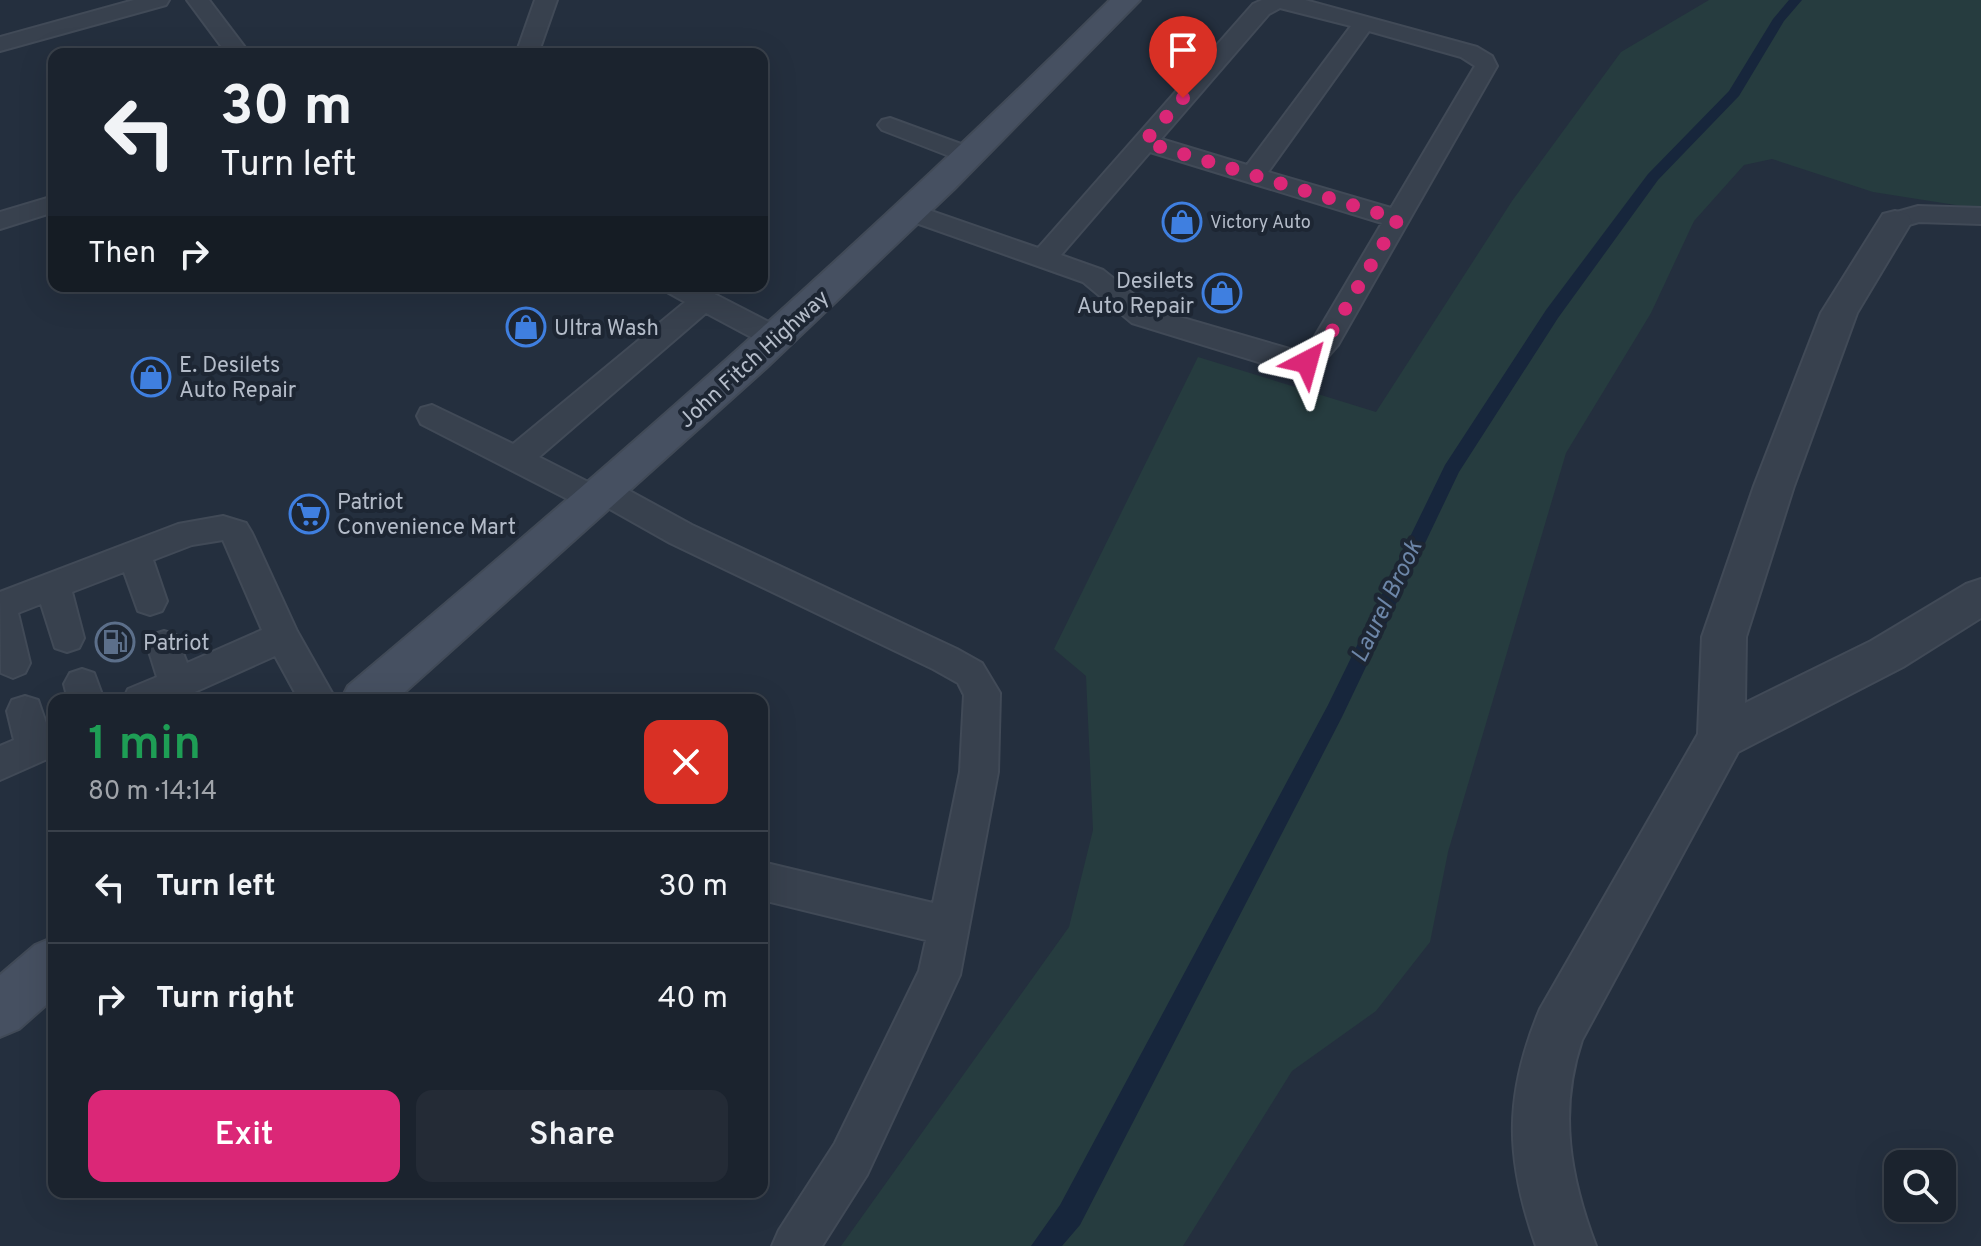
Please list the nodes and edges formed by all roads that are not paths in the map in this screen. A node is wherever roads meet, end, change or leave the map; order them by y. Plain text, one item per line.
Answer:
1 (158, 0) edge
2 (198, 0) edge
3 (546, 0) edge
4 (1126, 0) edge
5 (1364, 23) junction
6 (0, 44) edge
7 (234, 48) edge
8 (529, 48) edge
9 (890, 125) dead end
10 (1144, 142) junction
11 (971, 156) junction
12 (1253, 175) junction
13 (48, 206) edge
14 (911, 212) junction
15 (1981, 216) edge
16 (1398, 219) junction
17 (0, 221) edge
18 (1895, 221) joint
19 (1044, 258) junction
20 (689, 292) edge
21 (704, 300) junction
22 (776, 338) junction
23 (432, 416) dead end
24 (516, 459) junction
25 (601, 496) junction
26 (135, 554) junction
27 (53, 585) junction
28 (1981, 596) edge
29 (150, 601) dead end
30 (0, 608) edge
31 (282, 637) junction
32 (67, 638) dead end
33 (164, 645) dead end
34 (13, 663) dead end
35 (177, 684) junction
36 (154, 694) edge
37 (315, 694) edge
38 (371, 694) edge
39 (25, 711) dead end
40 (1721, 737) junction
41 (44, 744) edge
42 (0, 764) edge
43 (768, 882) edge
44 (949, 926) junction
45 (48, 968) edge
46 (0, 1010) edge
47 (795, 1246) edge
48 (1566, 1246) edge

1 - 6 lane
2 - 7 lane
3 - 8 lane
4 - 11 main road, John Fitch Highway
5 - 10 lane
5 - 12 lane
5 - 16 lane
9 - 11 lane
10 - 12 lane
10 - 19 lane
11 - 14 main road, John Fitch Highway
12 - 16 lane
13 - 17 lane
14 - 19 lane
14 - 22 main road, John Fitch Highway
15 - 18 lane
16 - 19 lane
18 - 40 street
20 - 21 lane
21 - 22 lane
21 - 24 lane
22 - 25 main road, John Fitch Highway
23 - 24 lane
24 - 25 lane
25 - 38 main road, John Fitch Highway
25 - 44 lane
26 - 27 lane
26 - 29 lane
26 - 31 lane
27 - 30 lane
27 - 32 lane
28 - 40 street
30 - 34 lane
31 - 35 lane
31 - 37 lane
33 - 35 lane
35 - 36 lane
39 - 41 lane
40 - 48 street
41 - 42 lane
43 - 44 lane
44 - 47 lane
45 - 46 main road

